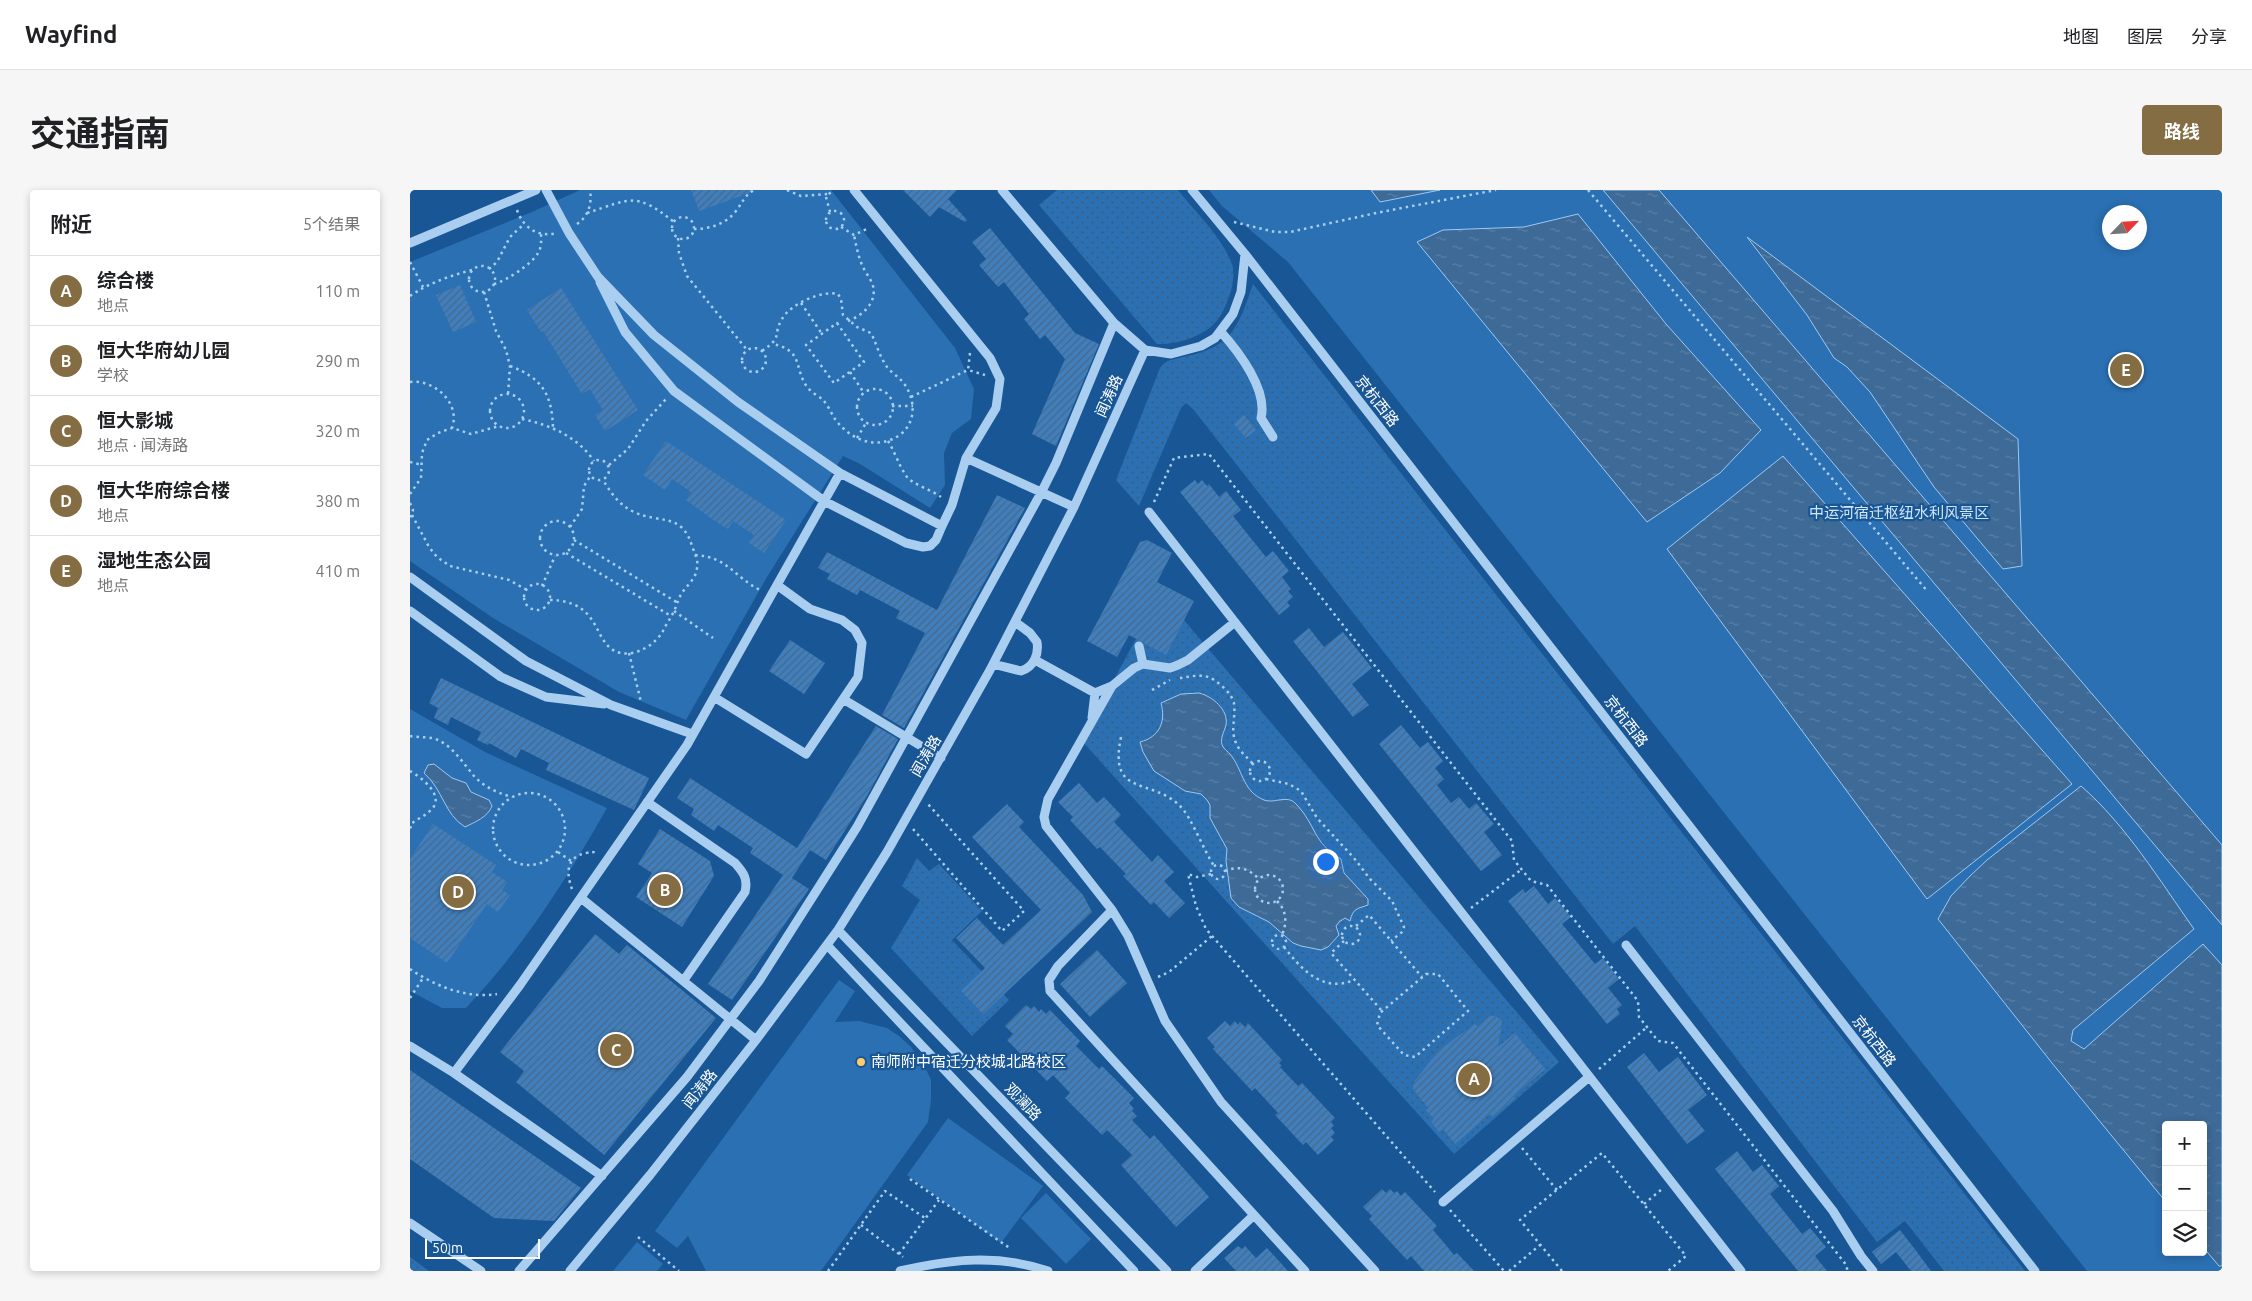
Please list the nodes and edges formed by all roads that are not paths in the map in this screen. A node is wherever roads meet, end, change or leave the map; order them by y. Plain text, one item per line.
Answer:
1 (536, 190) edge
2 (546, 190) edge
3 (854, 190) edge
4 (1002, 190) edge
5 (1192, 190) edge
6 (511, 194) edge
7 (410, 243) edge
8 (1245, 254) junction
9 (598, 277) junction
10 (1114, 323) junction
11 (1221, 332) junction
12 (1145, 350) junction
13 (1273, 437) dead end
14 (966, 458) junction
15 (840, 473) junction
16 (1041, 493) junction
17 (824, 501) junction
18 (1074, 507) junction
19 (1150, 512) road end
20 (942, 526) junction
21 (410, 577) edge
22 (777, 585) junction
23 (410, 611) edge
24 (1014, 622) junction
25 (1235, 622) junction
26 (1139, 646) dead end
27 (1035, 660) junction
28 (993, 664) junction
29 (1143, 664) junction
30 (1112, 686) junction
31 (1095, 693) junction
32 (714, 697) junction
33 (843, 700) junction
34 (611, 705) junction
35 (1092, 721) junction
36 (692, 734) junction
37 (907, 737) junction
38 (941, 758) junction
39 (647, 802) junction
40 (581, 898) junction
41 (1112, 910) junction
42 (838, 930) junction
43 (827, 945) junction
44 (1626, 945) dead end
45 (684, 980) junction
46 (731, 1018) junction
47 (756, 1040) junction
48 (410, 1046) edge
49 (454, 1073) junction
50 (1588, 1077) junction
51 (602, 1176) junction
52 (1443, 1202) road end
53 (1254, 1215) junction
54 (410, 1223) edge
55 (481, 1271) edge
56 (519, 1271) edge
57 (570, 1271) edge
58 (900, 1271) edge
59 (1048, 1271) edge
60 (1134, 1271) edge
61 (1167, 1271) edge
62 (1195, 1271) edge
63 (1305, 1271) edge
64 (1374, 1271) edge
65 (1741, 1271) edge
66 (1873, 1271) edge
67 (2035, 1271) edge

1 - 6 street
2 - 9 street
3 - 14 street
4 - 10 street
5 - 8 street, 京杭西路
6 - 7 street
8 - 11 street
8 - 67 street, 京杭西路
9 - 15 street
9 - 17 street
10 - 12 street
10 - 16 street
11 - 12 street
11 - 13 street
12 - 18 street, 闻涛路
14 - 16 street
14 - 20 street
15 - 17 street
15 - 20 street
16 - 18 street
16 - 37 street
17 - 20 street
17 - 22 street
18 - 24 street, 闻涛路
19 - 25 street
21 - 34 street
22 - 32 street
22 - 33 street
23 - 34 street
24 - 27 street
24 - 28 street, 闻涛路
25 - 29 street
25 - 50 street
26 - 29 street
27 - 28 street
27 - 31 street
28 - 38 street, 闻涛路
29 - 30 street
30 - 31 street
30 - 35 street
31 - 35 street
32 - 33 street
32 - 36 street
33 - 37 street
34 - 36 street
35 - 41 street
36 - 39 street
37 - 38 street
37 - 46 street
38 - 42 street, 闻涛路
39 - 40 street
39 - 45 street
40 - 45 street
40 - 49 street
41 - 53 street
41 - 64 street
42 - 43 street, 闻涛路
42 - 61 street, 观澜路
43 - 47 street, 闻涛路
43 - 60 street
44 - 66 street
45 - 46 street
46 - 47 street
46 - 51 street
47 - 57 street, 闻涛路
48 - 49 street
49 - 51 street
50 - 52 street
50 - 65 street
51 - 56 street
53 - 62 street
53 - 63 street
54 - 55 street
58 - 59 street

